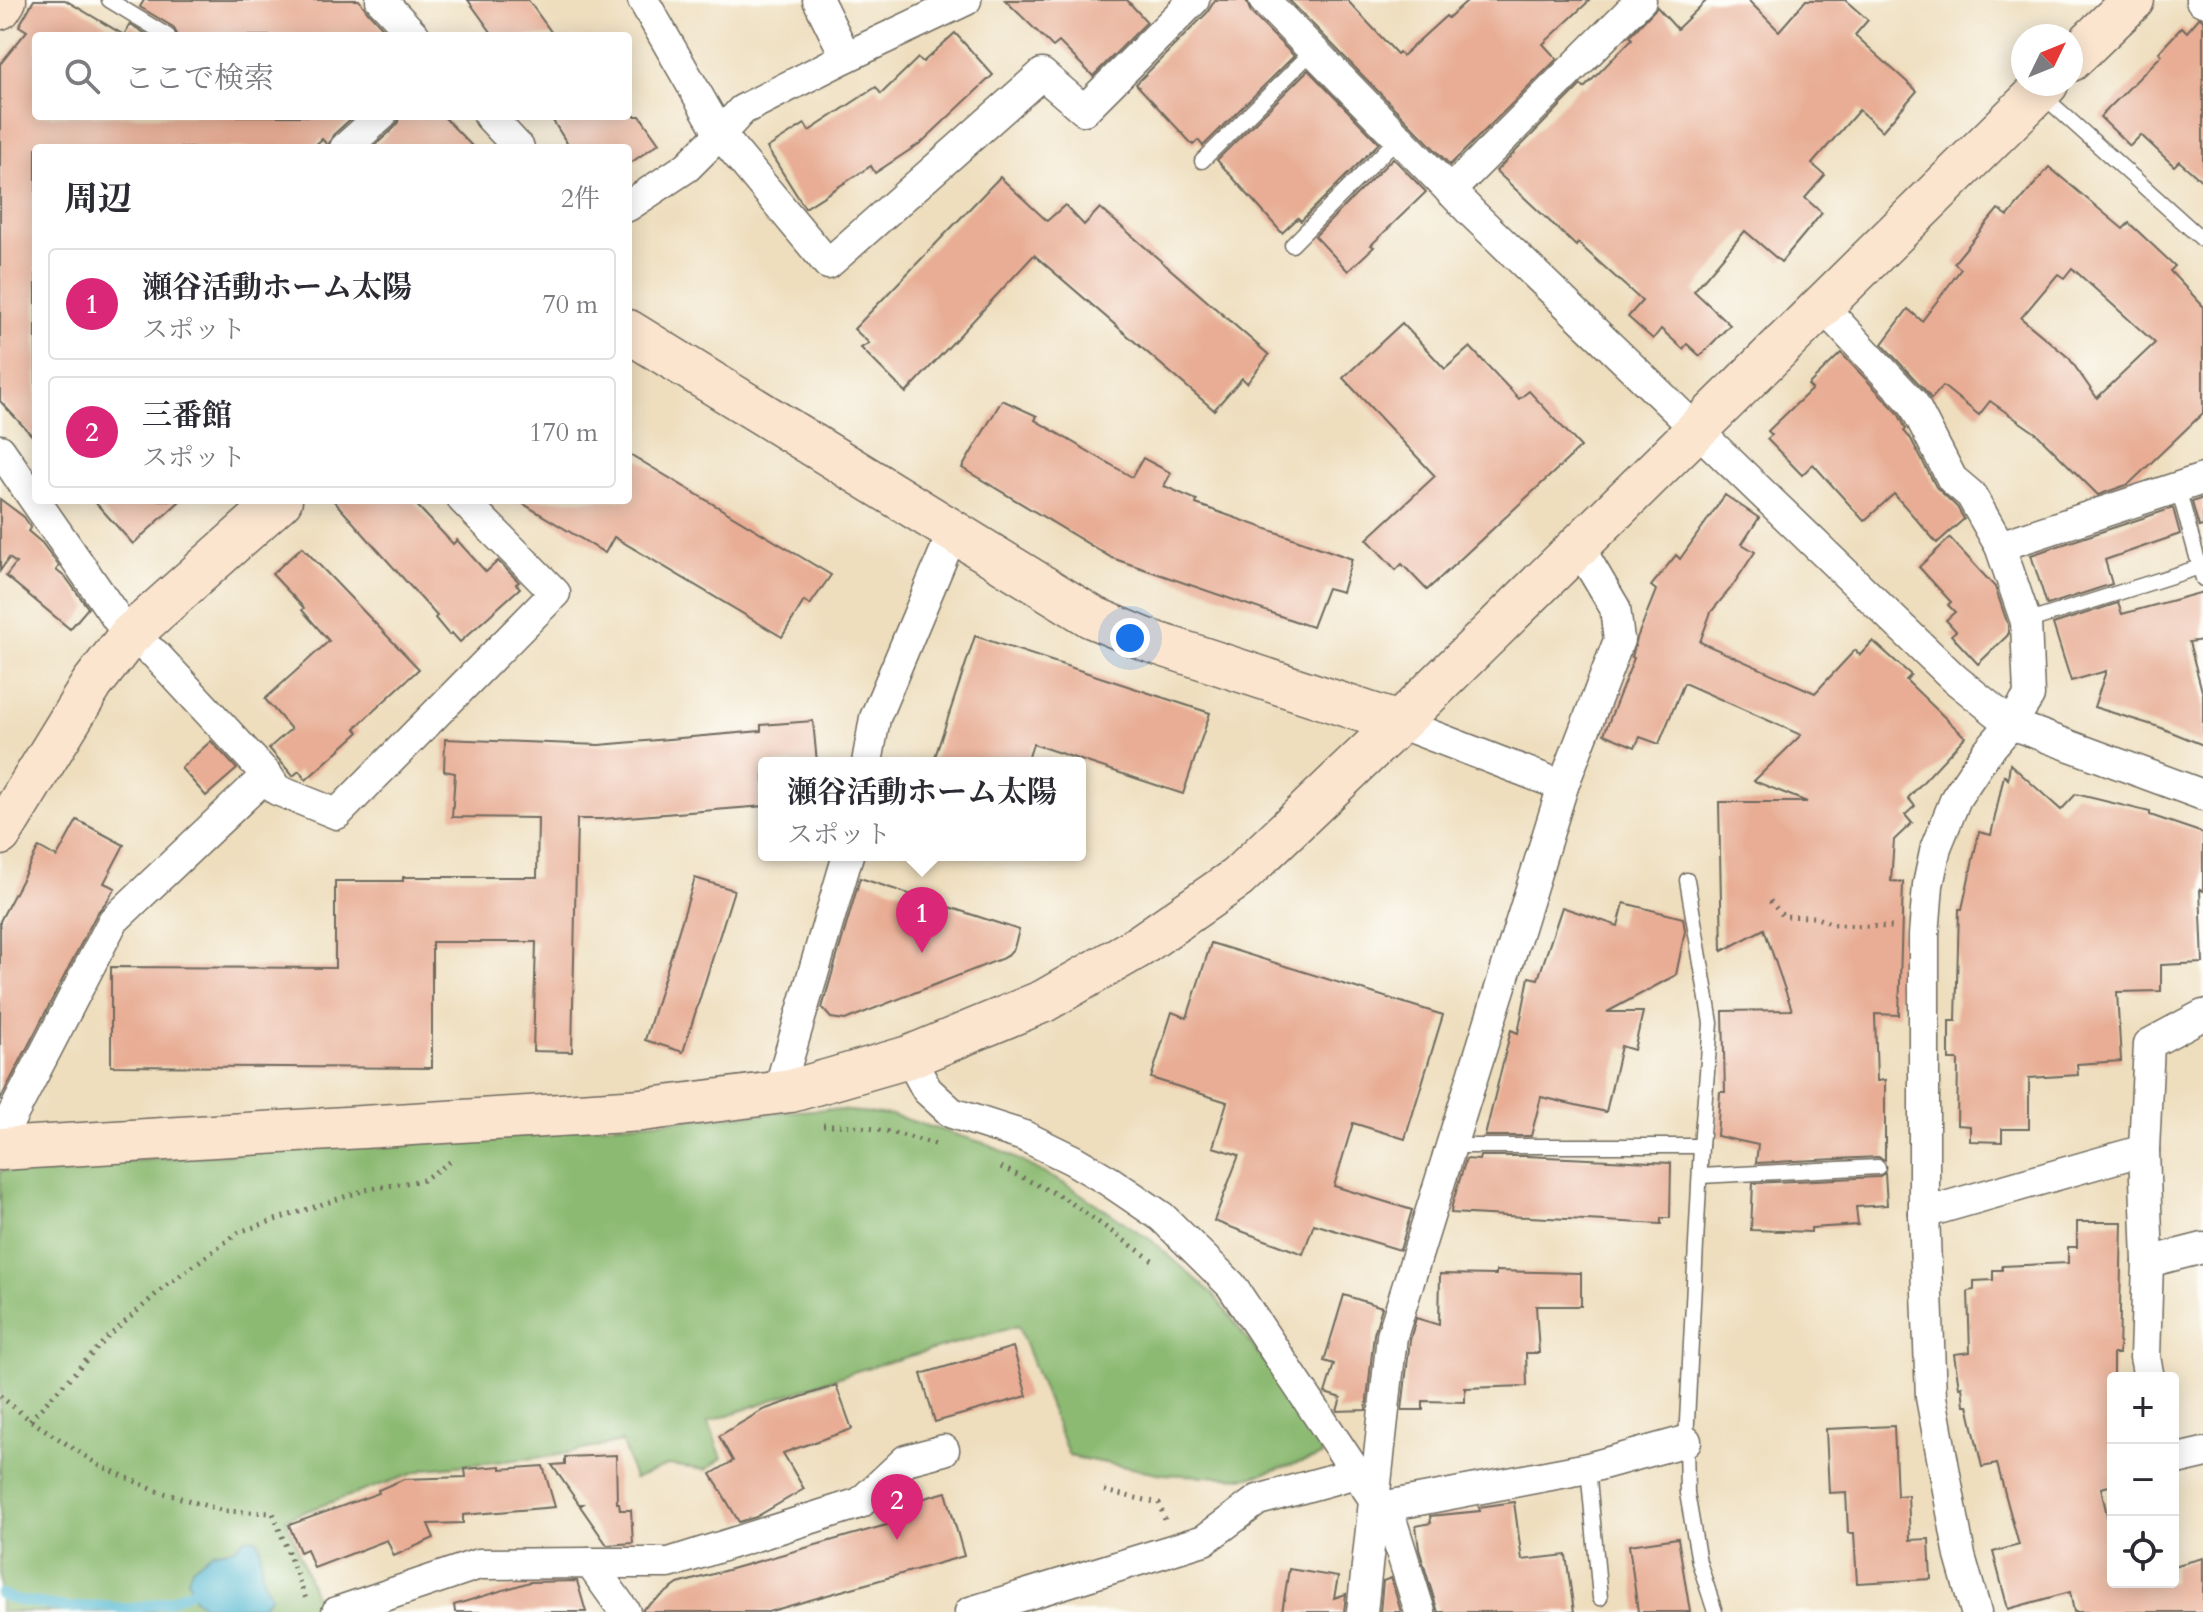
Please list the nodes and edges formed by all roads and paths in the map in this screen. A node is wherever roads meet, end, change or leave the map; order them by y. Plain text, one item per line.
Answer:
1 (5, 0) edge
2 (109, 0) edge
3 (381, 0) edge
4 (643, 0) edge
5 (818, 0) edge
6 (966, 0) edge
7 (1194, 0) edge
8 (1264, 0) edge
9 (1641, 0) edge
10 (2133, 0) edge
11 (0, 8) edge
12 (161, 32) edge
13 (411, 32) edge
14 (2083, 48) edge
15 (1313, 51) junction
16 (846, 57) junction
17 (2035, 96) edge
18 (2051, 96) edge
19 (376, 120) edge
20 (493, 120) edge
21 (720, 134) junction
22 (1398, 138) junction
23 (350, 144) edge
24 (515, 144) edge
25 (1202, 161) dead end
26 (1450, 191) junction
27 (632, 203) edge
28 (2203, 240) edge
29 (1292, 245) dead end
30 (1822, 306) junction
31 (632, 333) edge
32 (1698, 430) junction
33 (3, 465) edge
34 (2190, 483) edge
35 (277, 504) edge
36 (467, 504) edge
37 (953, 532) junction
38 (2000, 546) junction
39 (1579, 547) junction
40 (2201, 573) edge
41 (2026, 622) junction
42 (129, 636) junction
43 (1399, 723) junction
44 (2011, 724) junction
45 (868, 757) edge
46 (267, 775) junction
47 (1563, 786) junction
48 (2203, 795) edge
49 (0, 834) edge
50 (846, 861) edge
51 (1687, 880) dead end
52 (1770, 901) dead end
53 (1925, 928) junction
54 (2203, 1015) edge
55 (909, 1057) junction
56 (778, 1093) junction
57 (810, 1126) dead end
58 (0, 1139) edge
59 (1451, 1146) junction
60 (1701, 1146) junction
61 (947, 1148) dead end
62 (0, 1149) edge
63 (2144, 1150) junction
64 (458, 1158) dead end
65 (989, 1163) dead end
66 (1878, 1167) dead end
67 (1700, 1176) junction
68 (1924, 1213) junction
69 (2203, 1248) edge
70 (2148, 1262) junction
71 (1157, 1263) dead end
72 (2148, 1372) edge
73 (0, 1396) edge
74 (30, 1420) junction
75 (1686, 1441) junction
76 (944, 1450) dead end
77 (2203, 1453) edge
78 (2179, 1459) edge
79 (1588, 1468) junction
80 (1356, 1473) junction
81 (1104, 1491) dead end
82 (1134, 1497) dead end
83 (1381, 1503) junction
84 (590, 1563) junction
85 (1600, 1598) dead end
86 (324, 1611) edge
87 (625, 1612) edge
88 (970, 1612) edge
89 (1362, 1612) edge
90 (1420, 1612) edge
91 (1715, 1612) edge
92 (1976, 1612) edge

1 - 11 street
2 - 12 lane
3 - 13 street
4 - 21 street
5 - 16 street
6 - 16 street
7 - 21 street
8 - 15 street
9 - 26 street
10 - 14 street
15 - 22 street
15 - 25 lane
16 - 21 street
17 - 30 street
18 - 28 lane
19 - 23 street
20 - 24 street
21 - 27 street
22 - 26 street
22 - 29 lane
26 - 32 street
30 - 32 street
30 - 38 street
31 - 37 street
32 - 39 street
32 - 44 street
33 - 42 street
34 - 38 street
34 - 40 lane
35 - 42 street
36 - 46 street
37 - 43 street
37 - 45 street
38 - 41 street
39 - 43 street
39 - 47 street
40 - 41 lane
41 - 44 street
42 - 46 street
42 - 49 street
43 - 47 street
43 - 55 street
44 - 48 street
44 - 53 street
46 - 58 street
47 - 59 street
50 - 56 street
51 - 60 lane
52 - 53 path
53 - 68 street
54 - 63 street
55 - 56 street
55 - 80 street
56 - 62 street
57 - 61 path
59 - 60 lane
59 - 83 street
60 - 67 lane
63 - 68 street
63 - 70 street
64 - 74 path
65 - 71 path
66 - 67 lane
67 - 75 lane
68 - 92 street
69 - 70 street
70 - 72 street
73 - 74 path
74 - 86 path
75 - 79 street
75 - 91 lane
76 - 84 street
77 - 78 street
79 - 83 street
79 - 85 lane
80 - 83 street
80 - 88 street
81 - 82 path
83 - 89 street
83 - 90 street
84 - 86 street
84 - 87 street

